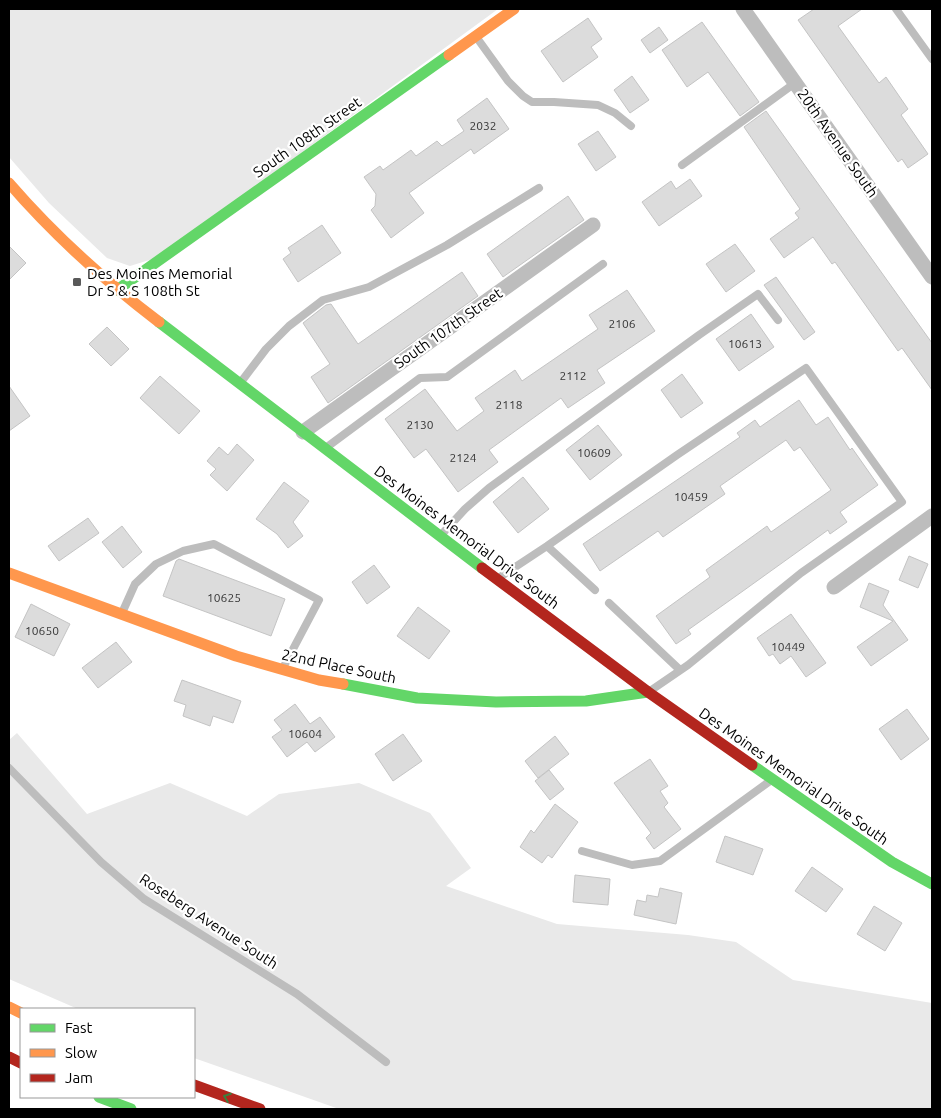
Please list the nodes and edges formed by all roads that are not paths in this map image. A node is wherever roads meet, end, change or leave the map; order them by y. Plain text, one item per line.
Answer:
1 (514, 9) edge
2 (745, 9) edge
3 (896, 9) edge
4 (476, 36) junction
5 (932, 59) edge
6 (795, 83) junction
7 (631, 126) dead end
8 (682, 165) dead end
9 (9, 183) edge
10 (539, 188) dead end
11 (593, 225) dead end
12 (603, 264) dead end
13 (932, 276) edge
14 (117, 290) junction
15 (778, 320) dead end
16 (240, 384) junction
17 (303, 432) junction
18 (325, 449) junction
19 (932, 516) edge
20 (441, 536) junction
21 (547, 546) junction
22 (9, 573) edge
23 (497, 578) junction
24 (834, 587) dead end
25 (595, 590) dead end
26 (609, 604) dead end
27 (121, 615) junction
28 (282, 670) junction
29 (680, 670) junction
30 (648, 692) junction
31 (9, 768) edge
32 (771, 779) junction
33 (582, 850) dead end
34 (932, 884) edge
35 (386, 1062) dead end
36 (195, 1085) edge
37 (102, 1098) edge
38 (131, 1109) edge
39 (260, 1109) edge

1 - 4 main road, South 108th Street
2 - 6 street, 20th Avenue South
3 - 5 lane
4 - 7 lane
4 - 14 main road, South 108th Street
6 - 8 lane
6 - 13 street, 20th Avenue South
9 - 14 main road, Des Moines Memorial Drive South
10 - 16 lane
11 - 17 street, South 107th Street
12 - 18 lane
14 - 16 main road, Des Moines Memorial Drive South
15 - 20 lane
16 - 17 main road, Des Moines Memorial Drive South
17 - 18 main road, Des Moines Memorial Drive South
18 - 20 main road, Des Moines Memorial Drive South
19 - 24 street
20 - 23 main road, Des Moines Memorial Drive South
21 - 23 lane
21 - 25 lane
21 - 29 lane
22 - 27 main road, 22nd Place South
23 - 30 main road, Des Moines Memorial Drive South
26 - 29 lane
27 - 28 main road, 22nd Place South
27 - 28 lane
28 - 30 main road, 22nd Place South
29 - 30 lane
30 - 32 main road, Des Moines Memorial Drive South
31 - 35 lane, Roseberg Avenue South
32 - 33 lane
32 - 34 main road, Des Moines Memorial Drive South
39 -> 36 main road
37 - 38 main road

